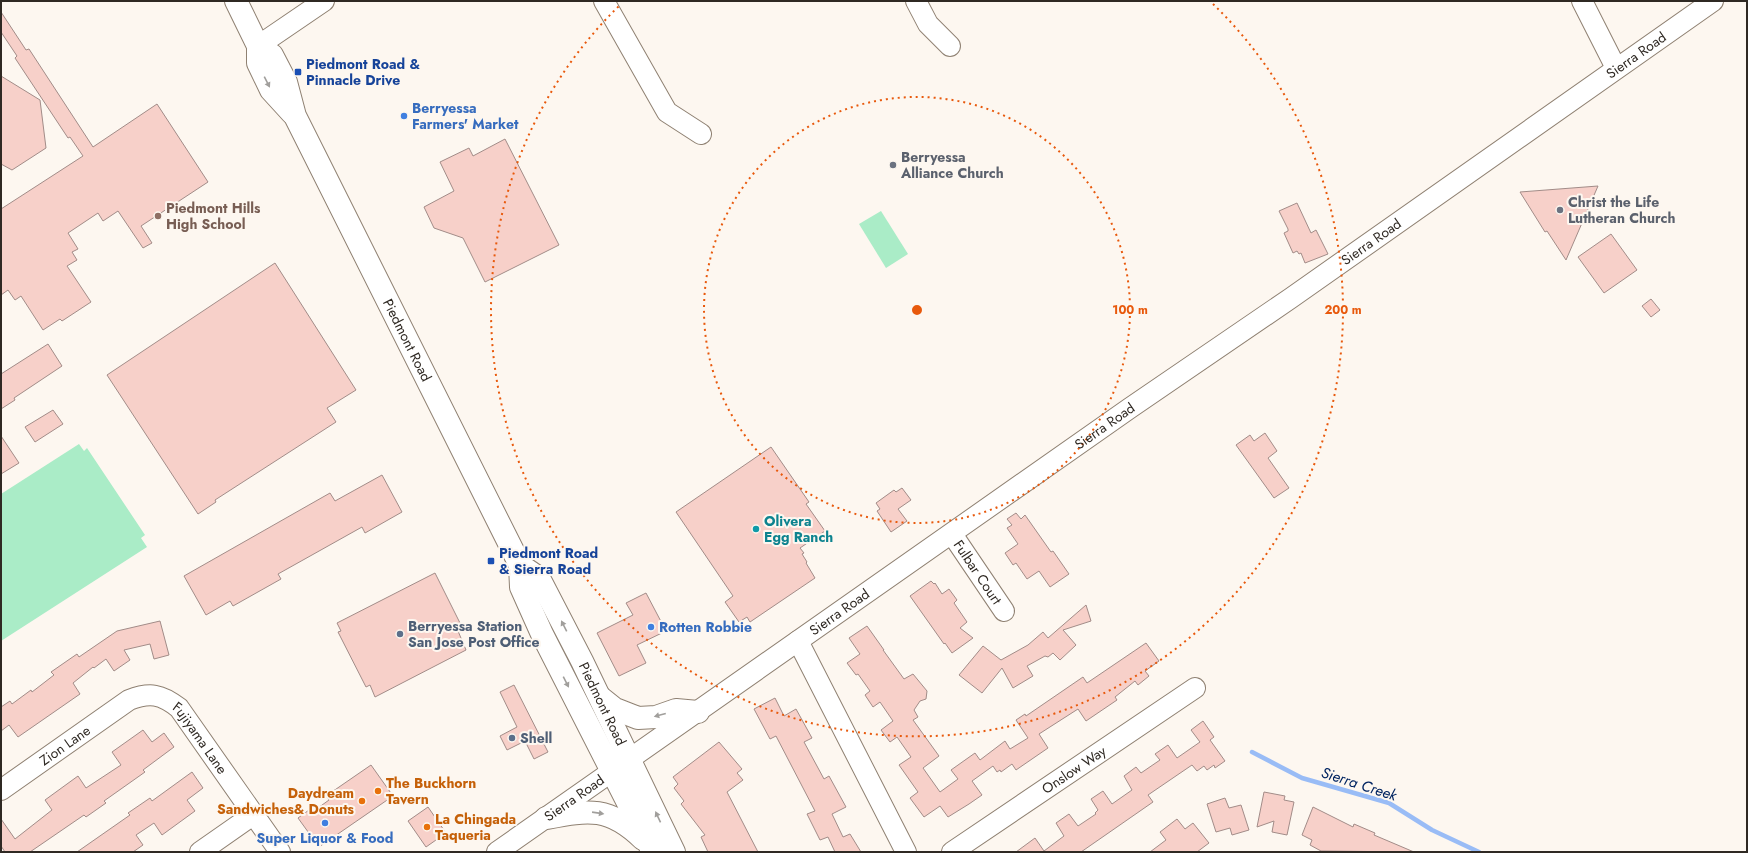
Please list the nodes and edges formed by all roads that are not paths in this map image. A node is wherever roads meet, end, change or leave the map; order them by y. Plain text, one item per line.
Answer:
1 (236, 1) edge
2 (324, 1) edge
3 (604, 1) edge
4 (916, 1) edge
5 (1582, 1) edge
6 (1713, 1) edge
7 (258, 46) junction
8 (950, 46) dead end
9 (1616, 68) junction
10 (701, 134) dead end
11 (952, 534) junction
12 (520, 565) junction
13 (1004, 610) dead end
14 (798, 641) junction
15 (1195, 688) dead end
16 (599, 696) junction
17 (129, 700) joint
18 (698, 712) junction
19 (630, 759) junction
20 (611, 771) junction
21 (1, 790) edge
22 (254, 815) junction
23 (546, 818) junction
24 (652, 849) edge
25 (200, 852) edge
26 (280, 852) edge
27 (497, 852) edge
28 (674, 852) edge
29 (906, 852) edge
30 (952, 852) edge

1 - 7 main road, Piedmont Road
2 - 7 street
3 - 10 street
4 - 8 street
5 - 9 street
6 - 9 street, Sierra Road
7 - 12 main road, Piedmont Road
9 - 11 street, Sierra Road
11 - 13 street, Fulbar Court
11 - 14 street, Sierra Road
16 -> 12 main road, Piedmont Road
12 -> 20 main road, Piedmont Road
14 - 18 street, Sierra Road
14 - 29 street
15 - 30 street, Onslow Way
18 -> 16 main road
16 - 19 main road, Piedmont Road
17 - 21 street, Zion Lane
17 - 22 street, Fujiyama Lane
18 - 19 street, Sierra Road
19 - 20 street, Sierra Road
28 -> 19 main road, Piedmont Road
20 - 23 street, Sierra Road
20 - 24 main road, Piedmont Road
22 - 25 street
22 - 26 street, Fujiyama Lane
23 -> 24 main road
23 - 27 street, Sierra Road

